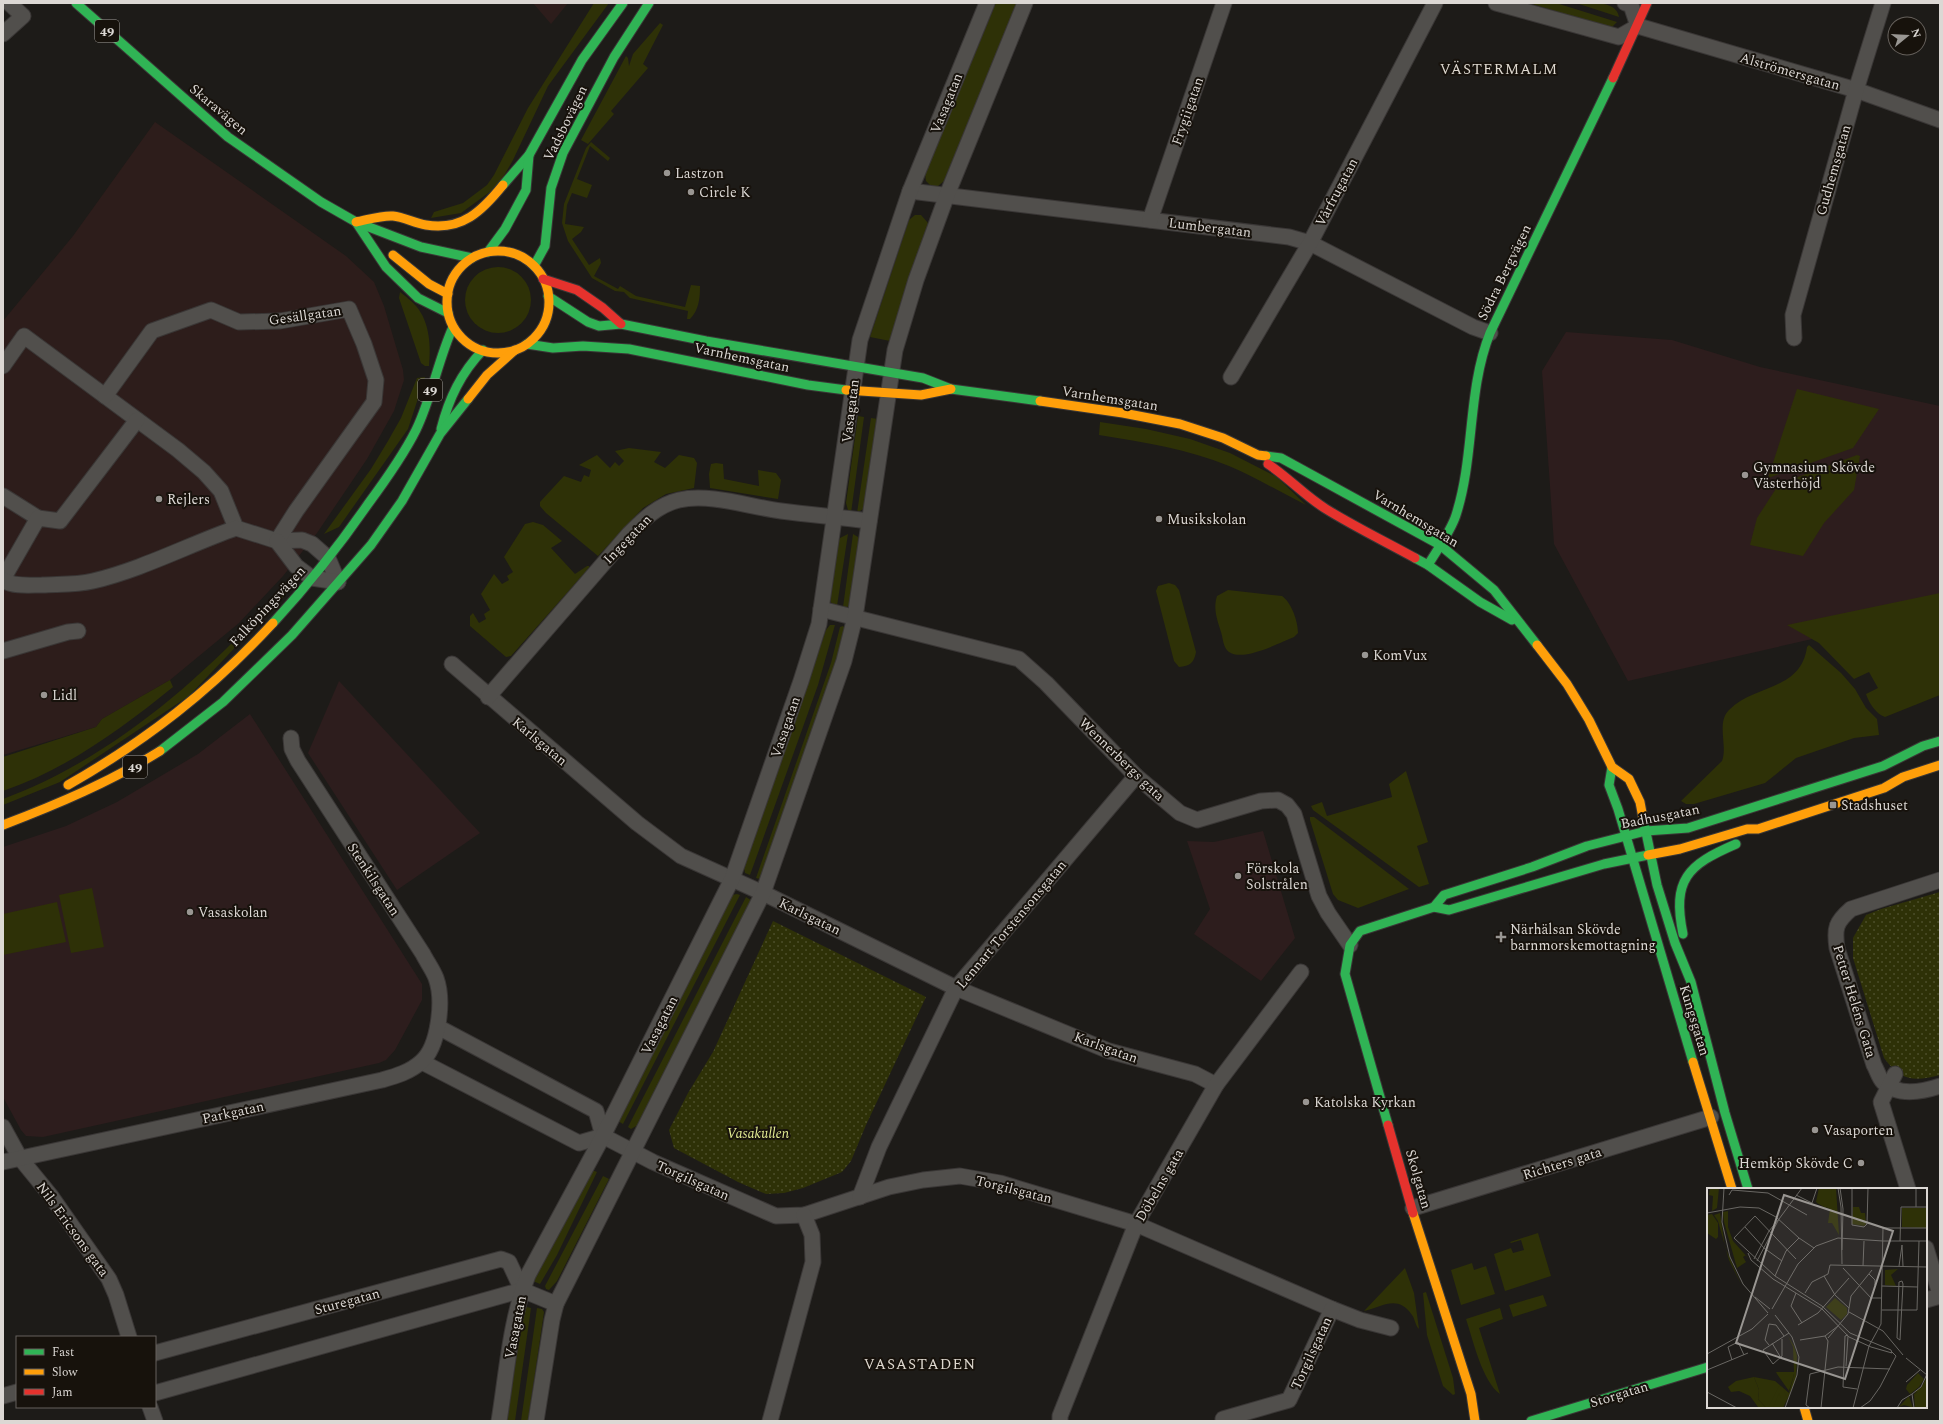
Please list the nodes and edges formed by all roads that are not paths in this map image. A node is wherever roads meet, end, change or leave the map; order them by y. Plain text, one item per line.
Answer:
1 (9, 3) edge
2 (76, 3) edge
3 (623, 3) edge
4 (649, 3) edge
5 (987, 3) edge
6 (1025, 3) edge
7 (1224, 3) edge
8 (1435, 3) edge
9 (1496, 3) edge
10 (1625, 3) edge
11 (1647, 3) edge
12 (1883, 3) edge
13 (1638, 26) junction
14 (3, 34) edge
15 (1856, 90) junction
16 (1940, 120) edge
17 (529, 155) junction
18 (910, 190) junction
19 (947, 195) junction
20 (1150, 220) junction
21 (356, 222) junction
22 (1310, 243) junction
23 (374, 250) junction
24 (488, 252) junction
25 (472, 258) junction
26 (534, 266) junction
27 (543, 279) junction
28 (448, 294) junction
29 (548, 296) junction
30 (448, 313) junction
31 (620, 324) junction
32 (453, 327) junction
33 (1490, 333) junction
34 (1794, 338) dead end
35 (527, 344) junction
36 (483, 350) junction
37 (515, 350) junction
38 (3, 366) edge
39 (855, 366) junction
40 (891, 373) junction
41 (1231, 377) dead end
42 (951, 389) junction
43 (853, 390) junction
44 (889, 392) junction
45 (105, 396) junction
46 (137, 420) junction
47 (440, 434) junction
48 (1258, 455) junction
49 (3, 496) edge
50 (836, 517) junction
51 (38, 518) junction
52 (869, 521) junction
53 (236, 528) junction
54 (277, 541) junction
55 (1440, 546) junction
56 (328, 558) junction
57 (1428, 565) junction
58 (312, 578) junction
59 (3, 579) edge
60 (338, 582) junction
61 (822, 609) junction
62 (855, 617) junction
63 (1518, 623) junction
64 (78, 631) dead end
65 (3, 651) edge
66 (452, 664) dead end
67 (488, 697) junction
68 (291, 738) dead end
69 (1940, 740) edge
70 (1940, 765) edge
71 (1612, 766) junction
72 (1136, 776) junction
73 (57, 790) dead end
74 (3, 825) edge
75 (1758, 829) junction
76 (1646, 831) junction
77 (1626, 836) junction
78 (1651, 855) junction
79 (1632, 858) junction
80 (732, 879) junction
81 (1940, 880) edge
82 (763, 893) junction
83 (1434, 907) junction
84 (1350, 945) junction
85 (1301, 972) dead end
86 (1691, 982) junction
87 (956, 988) junction
88 (438, 1027) junction
89 (422, 1062) junction
90 (1892, 1080) junction
91 (1216, 1085) junction
92 (1940, 1086) edge
93 (1711, 1117) junction
94 (3, 1127) edge
95 (603, 1136) junction
96 (634, 1151) junction
97 (20, 1158) junction
98 (3, 1162) edge
99 (1732, 1188) edge
100 (1748, 1188) edge
101 (1908, 1188) edge
102 (860, 1197) junction
103 (1413, 1208) junction
104 (804, 1215) junction
105 (1136, 1224) junction
106 (1927, 1251) edge
107 (522, 1290) junction
108 (1940, 1295) edge
109 (1927, 1300) edge
110 (556, 1304) junction
111 (1332, 1309) junction
112 (1390, 1328) dead end
113 (128, 1336) edge
114 (156, 1353) edge
115 (1707, 1367) edge
116 (16, 1392) edge
117 (156, 1393) edge
118 (3, 1396) edge
119 (150, 1408) edge
120 (1804, 1408) edge
121 (1223, 1419) dead end
122 (155, 1421) edge
123 (499, 1421) edge
124 (536, 1421) edge
125 (770, 1421) edge
126 (1060, 1421) edge
127 (1475, 1421) edge
128 (1531, 1421) edge
129 (1808, 1421) edge

1 - 14 street
2 - 21 main road, Skaravägen / 49
3 - 17 main road, Vadsbovägen
4 - 26 main road, Vadsbovägen
5 - 18 street, Vasagatan
6 - 19 street
7 - 20 street, Frygiigatan
8 - 22 street, Vårfrugatan
9 - 13 street
10 - 13 street
11 - 13 main road, Södra Bergvägen
12 - 15 street, Gudhemsgatan
13 - 15 street, Alströmersgatan
13 - 33 main road, Södra Bergvägen
15 - 16 street, Alströmersgatan
15 - 34 street, Gudhemsgatan
17 - 21 main road, Vadsbovägen
17 - 24 main road, Vadsbovägen
18 - 19 street, Lumbergatan
18 - 39 street, Vasagatan
19 - 20 street, Lumbergatan
19 - 40 street
20 - 22 street, Lumbergatan
21 - 23 main road, Skaravägen / 49
21 - 25 main road, Skaravägen / 49
22 - 33 street, Lumbergatan
22 - 41 street, Vårfrugatan
23 - 28 main road
23 - 30 main road, Skaravägen / 49
24 - 25 main road, 49
24 - 26 main road, 49
25 - 28 main road, 49
26 - 27 main road, 49
27 - 29 main road, 49
27 - 31 main road
28 - 30 main road, 49
29 - 31 main road, Varnhemsgatan
29 - 35 main road, 49
30 - 32 main road, 49
31 - 39 main road, Varnhemsgatan
32 - 36 main road, 49
32 - 56 main road, Falköpingsvägen / 49
33 - 55 main road, Södra Bergvägen
35 - 37 main road, 49
35 - 43 main road, Varnhemsgatan
36 - 37 main road, 49
36 - 47 main road, 49
37 - 47 main road, 49
38 - 45 street
39 - 40 main road, Varnhemsgatan
39 - 43 street, Vasagatan
40 - 42 main road, Varnhemsgatan
40 - 44 street
42 - 44 main road, Varnhemsgatan
42 - 48 main road, Varnhemsgatan
43 - 44 main road, Varnhemsgatan
43 - 50 street, Vasagatan
44 - 52 street
45 - 46 street
45 - 54 street, Gesällgatan
46 - 51 street
46 - 53 street
47 - 60 main road, 49
48 - 55 main road, Varnhemsgatan
48 - 57 main road, Varnhemsgatan
49 - 51 street
50 - 52 street, Ingegatan
50 - 61 street, Vasagatan
50 - 67 street, Ingegatan
51 - 59 street
52 - 62 street
53 - 54 street
53 - 59 street
54 - 56 street
54 - 58 street
55 - 57 main road, Södra Bergvägen
55 - 63 main road, Varnhemsgatan
56 - 58 main road, Falköpingsvägen / 49
56 - 60 street
57 - 63 main road, Varnhemsgatan
58 - 60 street
58 - 73 main road, Falköpingsvägen / 49
60 - 74 main road, 49
61 - 62 street, Wennerbergs gata
61 - 80 street, Vasagatan
62 - 72 street, Wennerbergs gata
62 - 82 street
63 - 71 main road, Varnhemsgatan
64 - 65 street
66 - 67 street, Karlsgatan
67 - 80 street, Karlsgatan
68 - 88 street, Stenkilsgatan
69 - 76 main road, Badhusgatan
70 - 75 main road, Badhusgatan
71 - 76 main road, Varnhemsgatan
71 - 77 main road
72 - 84 street, Wennerbergs gata
72 - 87 street, Lennart Torstensonsgatan
75 - 78 main road, Badhusgatan
75 - 86 main road, Kungsgatan
76 - 77 main road, Badhusgatan
76 - 78 main road, Kungsgatan
77 - 79 main road
77 - 83 main road, Badhusgatan
78 - 79 main road, Badhusgatan
78 - 86 main road, Kungsgatan
79 - 83 main road, Badhusgatan
79 - 93 main road, Kungsgatan
80 - 82 street, Karlsgatan
80 - 95 street, Vasagatan
81 - 90 street, Petter Heléns Gata
82 - 87 street, Karlsgatan
82 - 96 street
83 - 84 main road, Badhusgatan
84 - 103 main road, Skolgatan
85 - 91 street, Döbelns gata
86 - 100 main road, Kungsgatan
87 - 91 street, Karlsgatan
87 - 102 street, Lennart Torstensonsgatan
88 - 89 street, Parkgatan
88 - 95 street
89 - 95 street
89 - 97 street, Parkgatan
90 - 92 street
90 - 101 street
91 - 105 street, Döbelns gata
93 - 99 main road, Kungsgatan
93 - 103 street, Richters gata
94 - 97 street, Nils Ericsons gata
95 - 96 street, Torgilsgatan
95 - 107 street, Vasagatan
96 - 104 street, Torgilsgatan
96 - 110 street
97 - 98 street, Parkgatan
97 - 113 street, Nils Ericsons gata
102 - 104 street, Torgilsgatan
102 - 105 street, Torgilsgatan
103 - 127 main road, Skolgatan
104 - 125 street
105 - 111 street, Torgilsgatan
105 - 126 street, Döbelns gata
106 - 108 street
107 - 110 street
107 - 114 street, Sturegatan
107 - 117 street
107 - 123 street, Vasagatan
108 - 109 street
110 - 124 street
111 - 112 street, Torgilsgatan
111 - 121 street, Torgilsgatan
115 - 128 main road, Storgatan
116 - 118 street
119 - 122 street
120 - 129 main road

